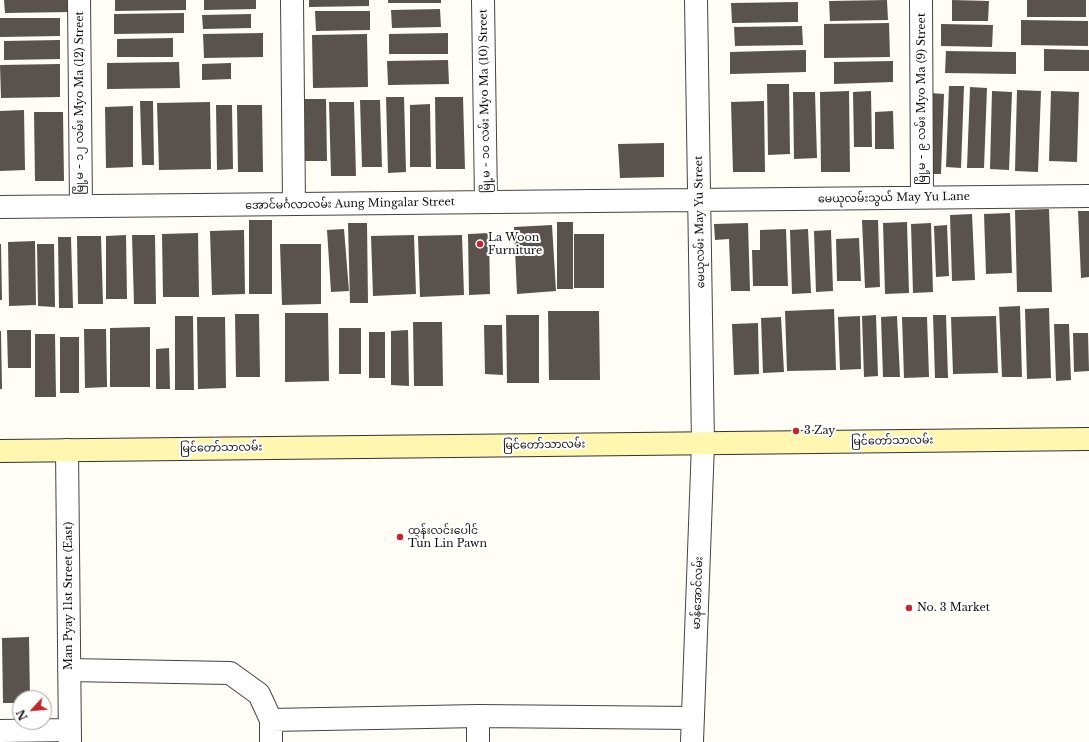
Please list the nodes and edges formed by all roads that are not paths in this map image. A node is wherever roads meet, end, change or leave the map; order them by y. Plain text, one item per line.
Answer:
1 (79, 0) edge
2 (292, 0) edge
3 (483, 0) edge
4 (696, 0) edge
5 (921, 0) edge
6 (1089, 196) edge
7 (922, 197) junction
8 (699, 200) junction
9 (486, 202) junction
10 (294, 204) junction
11 (81, 206) junction
12 (0, 207) edge
13 (1089, 440) edge
14 (703, 443) junction
15 (67, 450) junction
16 (0, 451) edge
17 (69, 670) junction
18 (478, 716) junction
19 (693, 718) junction
20 (271, 720) junction
21 (0, 731) edge
22 (70, 736) edge
23 (271, 742) edge
24 (478, 742) edge
25 (692, 742) edge

1 - 11 street, မြို့မ - ၁၂ လမ်း Myo Ma (12) Street
2 - 10 street
3 - 9 street, မြို့မ - ၁၀ လမ်း Myo Ma (10) Street
4 - 8 street, မေယုလမ်း May Yu Street
5 - 7 street, မြို့မ - ၉ လမ်း Myo Ma (9) Street
6 - 7 street, မေယုလမ်းသွယ် May Yu Lane
7 - 8 street, မေယုလမ်းသွယ် May Yu Lane
8 - 9 street, အောင်မင်္ဂလာလမ်း Aung Mingalar Street
8 - 14 street, မေယုလမ်း May Yu Street
9 - 10 street, အောင်မင်္ဂလာလမ်း Aung Mingalar Street
10 - 11 street, အောင်မင်္ဂလာလမ်း Aung Mingalar Street
11 - 12 street, အောင်မင်္ဂလာလမ်း Aung Mingalar Street
13 - 14 main road, မြင်တော်သာလမ်း
14 - 15 main road, မြင်တော်သာလမ်း
14 - 19 street, မာန်အောင်လမ်း
15 - 16 main road, မြင်တော်သာလမ်း
15 - 17 street, Man Pyay 11st Street (East)
17 - 20 street
17 - 22 street, Man Pyay 11st Street (East)
18 - 19 street
18 - 20 street
18 - 24 street
19 - 25 street, မာန်အောင်လမ်း
20 - 23 street
21 - 22 street

